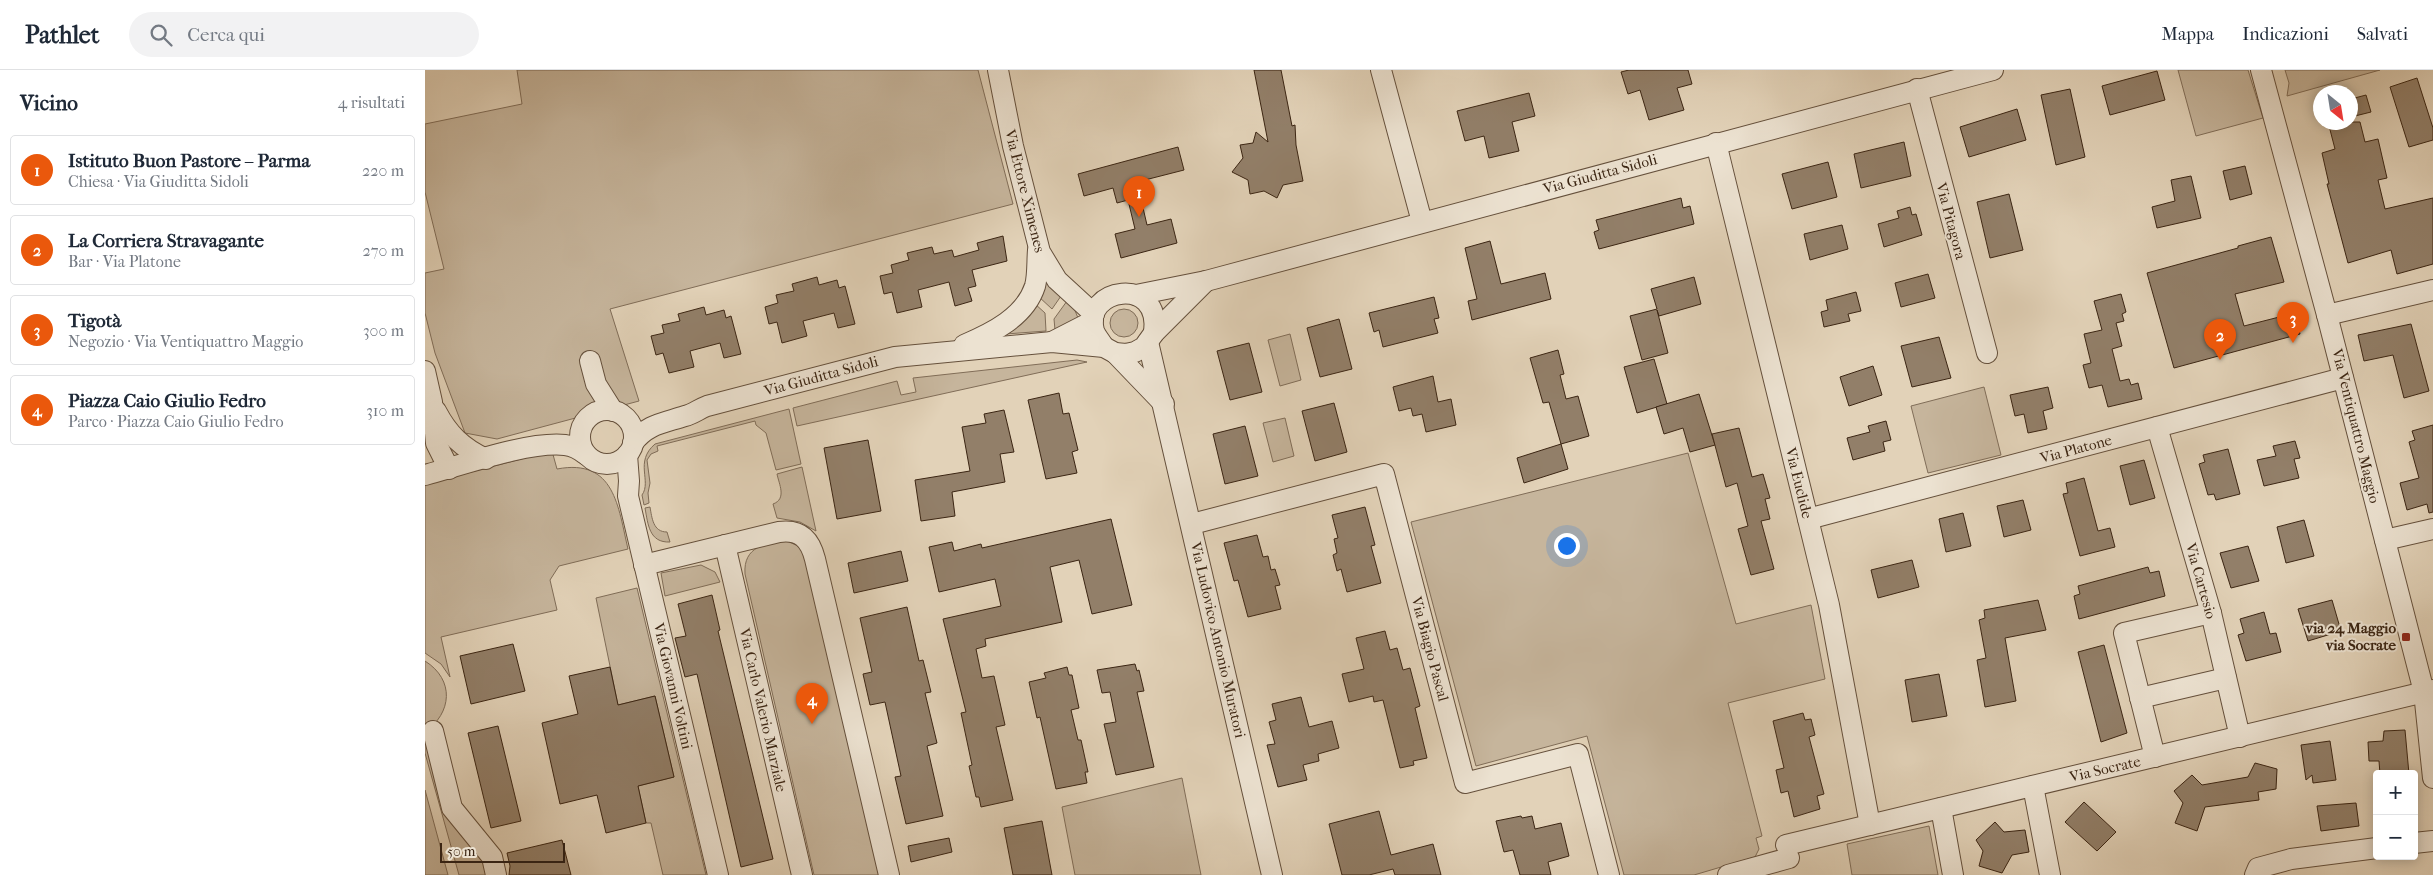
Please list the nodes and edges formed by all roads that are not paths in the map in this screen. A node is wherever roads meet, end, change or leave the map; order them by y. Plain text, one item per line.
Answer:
1 (1381, 70) edge
2 (1993, 70) edge
3 (2263, 72) edge
4 (997, 74) edge
5 (1917, 90) junction
6 (1716, 143) junction
7 (1422, 222) junction
8 (1037, 243) junction
9 (1206, 281) junction
10 (1070, 290) junction
11 (2433, 290) edge
12 (1116, 293) junction
13 (1136, 294) junction
14 (2327, 315) junction
15 (1094, 317) junction
16 (1151, 338) junction
17 (1052, 342) junction
18 (1110, 350) junction
19 (1987, 352) dead end
20 (933, 353) junction
21 (590, 361) dead end
22 (425, 371) edge
23 (2343, 378) junction
24 (595, 381) junction
25 (432, 402) junction
26 (711, 405) junction
27 (1164, 405) junction
28 (619, 414) junction
29 (586, 421) junction
30 (2157, 427) junction
31 (536, 446) junction
32 (630, 449) junction
33 (425, 450) edge
34 (591, 458) junction
35 (486, 459) junction
36 (449, 469) junction
37 (425, 475) edge
38 (628, 496) junction
39 (1808, 519) junction
40 (1192, 524) junction
41 (2433, 528) edge
42 (2385, 540) junction
43 (725, 545) junction
44 (644, 565) junction
45 (2211, 613) junction
46 (2226, 678) junction
47 (2429, 691) edge
48 (2140, 698) junction
49 (433, 731) dead end
50 (2240, 736) junction
51 (2155, 757) junction
52 (2433, 778) edge
53 (2033, 786) junction
54 (1941, 808) junction
55 (1871, 825) junction
56 (2433, 841) edge
57 (2418, 843) edge
58 (2373, 849) edge
59 (2256, 871) edge
60 (496, 875) edge
61 (718, 875) edge
62 (802, 875) edge
63 (889, 875) edge
64 (1272, 875) edge
65 (1609, 875) edge
66 (1728, 875) edge
67 (1953, 875) edge
68 (2050, 875) edge

1 - 7 street
2 - 5 street, Via Giuditta Sidoli
3 - 14 street, Via Ventiquattro Maggio
4 - 8 street, Via Ettore Ximenes
5 - 6 street, Via Giuditta Sidoli
5 - 19 street, Via Pitagora
6 - 7 street, Via Giuditta Sidoli
6 - 39 street, Via Euclide
7 - 9 street, Via Giuditta Sidoli
8 - 10 street, Via Ettore Ximenes
8 - 20 street, Via Giuditta Sidoli
9 - 13 street, Via Giuditta Sidoli
9 - 16 street, Via Giuditta Sidoli
10 - 12 street
10 - 15 street, Via Ettore Ximenes
11 - 14 street
12 - 13 street, Via Giuditta Sidoli
12 - 15 street, Via Giuditta Sidoli
13 - 16 street
14 - 23 street, Via Ventiquattro Maggio
15 - 17 street, Via Giuditta Sidoli
15 - 18 street
16 - 18 street, Via Giuditta Sidoli
16 - 27 street, Via Ludovico Antonio Muratori
17 - 18 street, Via Giuditta Sidoli
17 - 20 street, Via Giuditta Sidoli
18 - 27 street
20 - 26 street, Via Giuditta Sidoli
21 - 24 street
22 - 25 street
23 - 30 street, Via Platone
23 - 42 street, Via Ventiquattro Maggio
24 - 28 street
24 - 29 street
25 - 33 street
25 - 35 street
25 - 36 street
26 - 28 street, Via Giuditta Sidoli
26 - 32 street, Via Giuditta Sidoli
27 - 40 street, Via Ludovico Antonio Muratori
28 - 29 street, Via Giuditta Sidoli
28 - 32 street
29 - 31 street, Via Giuditta Sidoli
29 - 34 street
30 - 39 street, Via Platone
30 - 45 street, Via Cartesio
31 - 34 street, Via Giuditta Sidoli
31 - 35 street, Via Giuditta Sidoli
32 - 34 street, Via Giuditta Sidoli
32 - 38 street, Via Giovanni Voltini
34 - 38 street, Via Giovanni Voltini
35 - 36 street, Via Giuditta Sidoli
36 - 37 street, Via Giuditta Sidoli
38 - 44 street, Via Giovanni Voltini
39 - 55 street, Via Euclide
40 - 64 street, Via Ludovico Antonio Muratori
40 - 65 street, Via Biagio Pascal
41 - 42 street
42 - 47 street, Via Ventiquattro Maggio
43 - 44 street
43 - 62 street, Via Carlo Valerio Marziale
43 - 63 street
44 - 61 street, Via Giovanni Voltini
45 - 46 street, Via Cartesio
45 - 48 street
46 - 48 street
46 - 50 street, Via Cartesio
47 - 50 street, Via Socrate
47 - 52 street, Via Ventiquattro Maggio
48 - 51 street
49 - 60 street
50 - 51 street, Via Socrate
51 - 53 street, Via Socrate
53 - 54 street, Via Socrate
53 - 68 street
54 - 55 street, Via Socrate
54 - 67 street
55 - 66 street, Via Socrate
56 - 57 street
58 - 59 street

